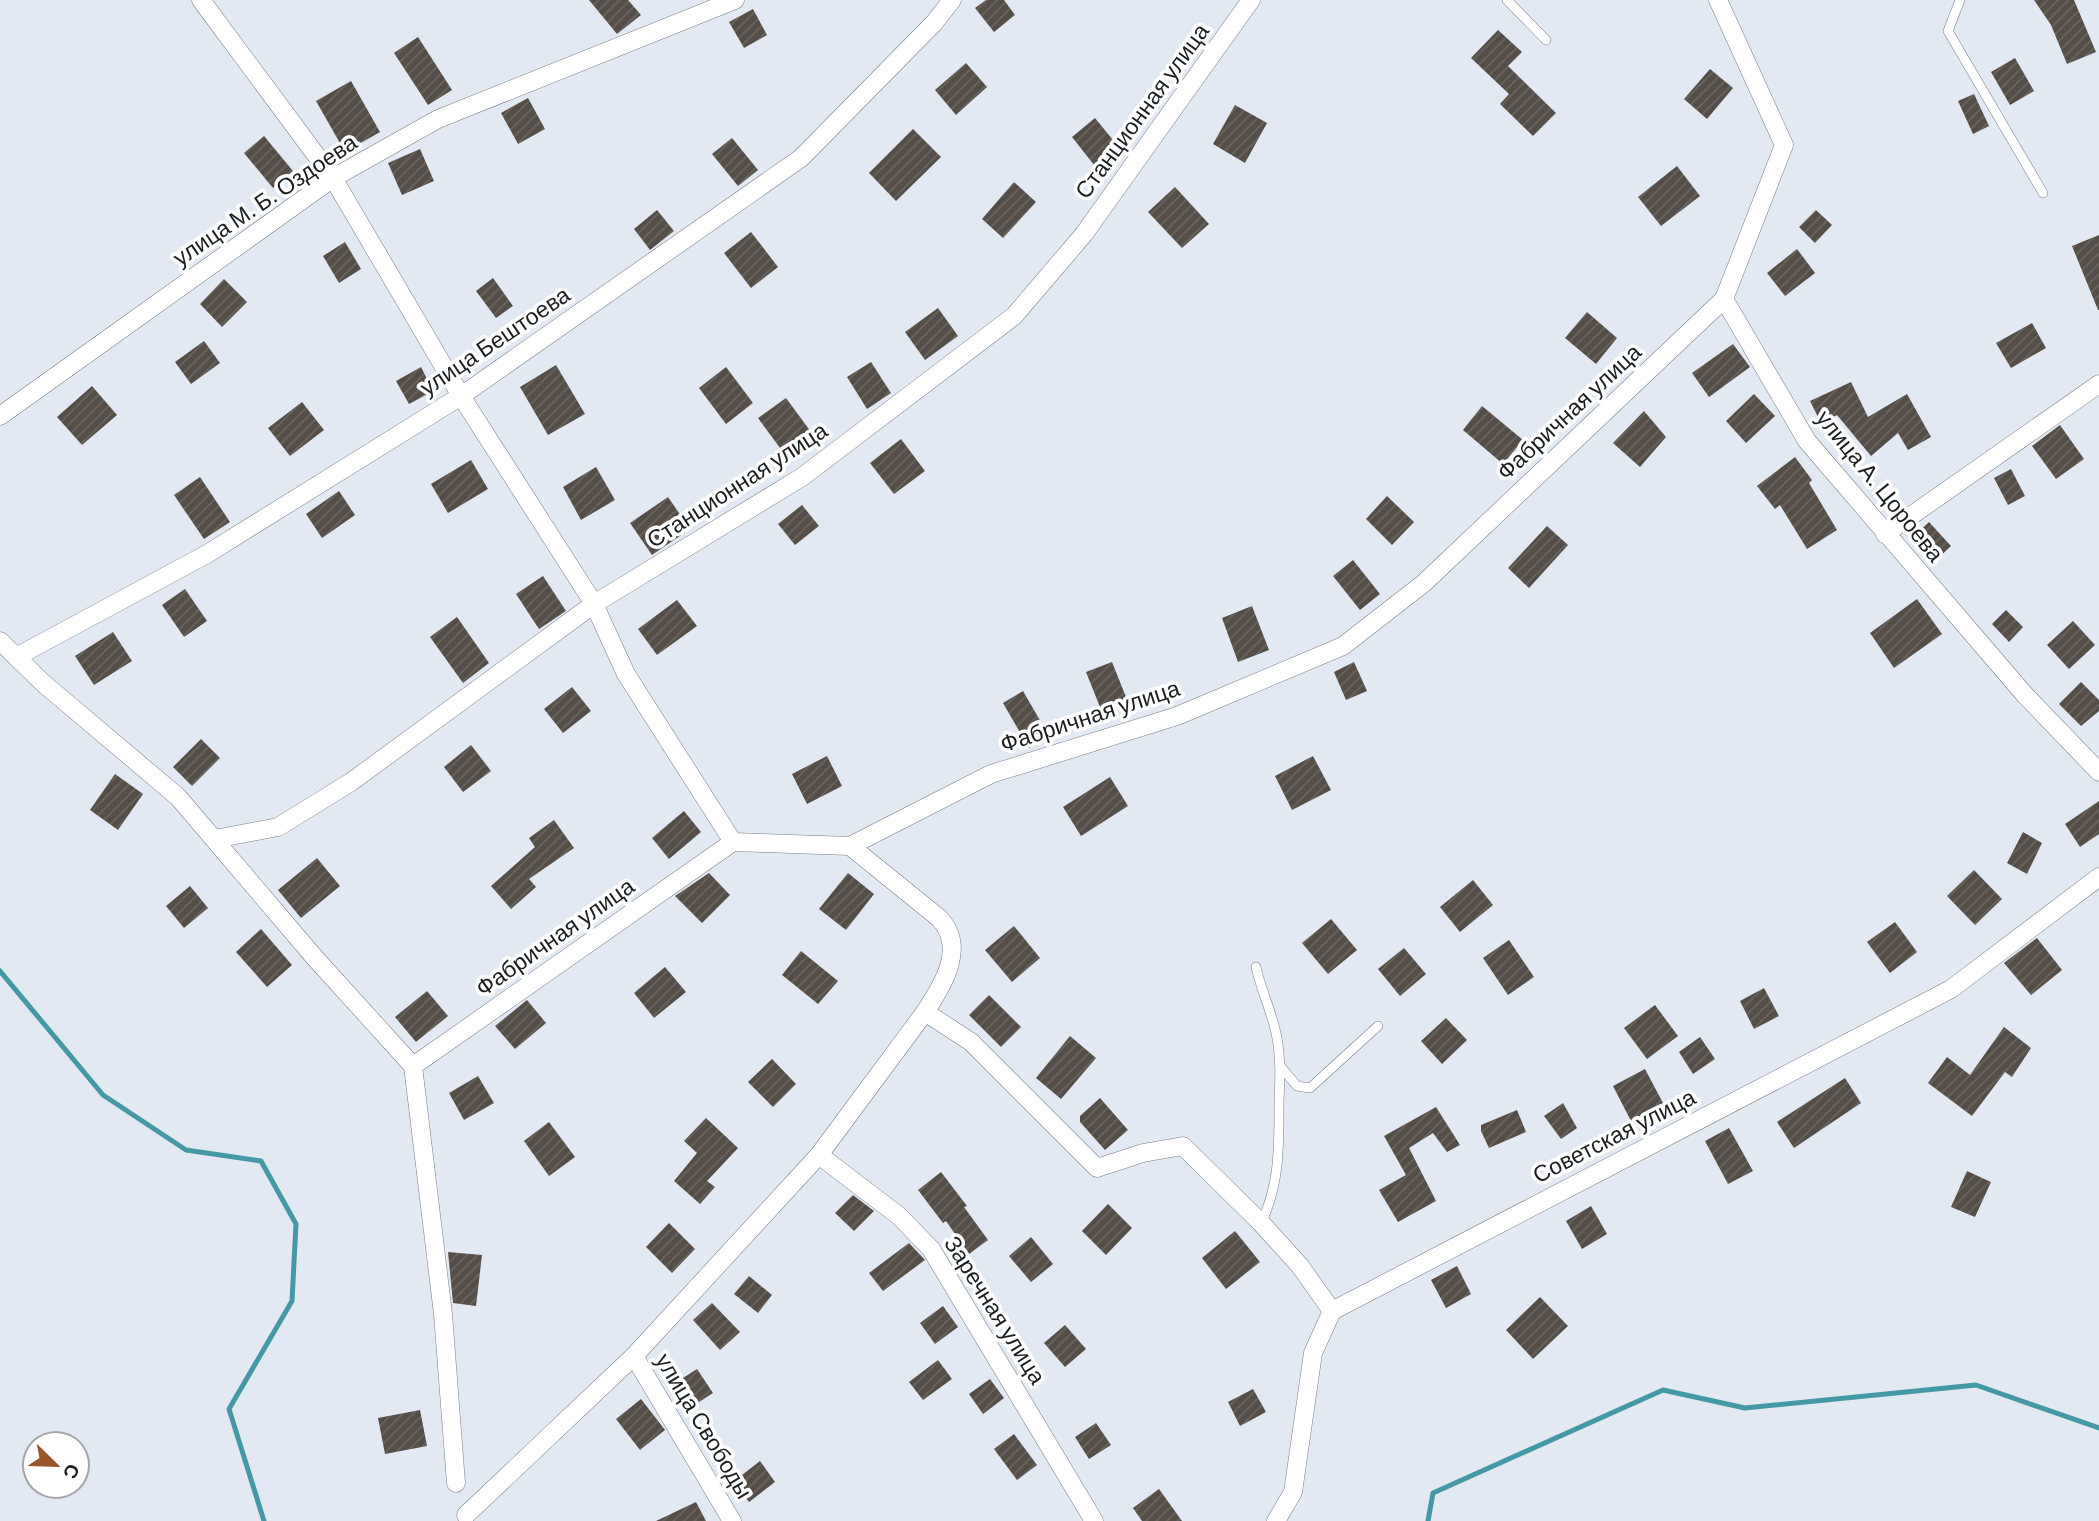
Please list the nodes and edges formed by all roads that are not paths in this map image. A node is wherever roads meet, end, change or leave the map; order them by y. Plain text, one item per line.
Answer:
1 (201, 0) edge
2 (735, 0) edge
3 (952, 0) edge
4 (1251, 0) edge
5 (1507, 0) edge
6 (1718, 0) edge
7 (1960, 0) edge
8 (1546, 40) dead end
9 (333, 178) junction
10 (2043, 193) dead end
11 (1724, 299) junction
12 (2099, 384) edge
13 (461, 396) junction
14 (0, 416) edge
15 (1885, 534) junction
16 (594, 604) junction
17 (0, 641) edge
18 (16, 657) junction
19 (2099, 772) edge
20 (215, 839) junction
21 (733, 842) junction
22 (850, 846) junction
23 (2099, 877) edge
24 (1256, 967) dead end
25 (925, 1012) junction
26 (1378, 1026) dead end
27 (413, 1066) junction
28 (1280, 1066) junction
29 (819, 1155) junction
30 (1261, 1223) junction
31 (1332, 1311) junction
32 (634, 1356) junction
33 (456, 1483) dead end
34 (466, 1515) dead end
35 (732, 1521) edge
36 (1094, 1521) edge
37 (1276, 1521) edge

1 - 9 street
2 - 9 street, улица М. Б. Оздоева
3 - 13 street, улица Бештоева
4 - 16 street, Станционная улица
5 - 8 lane
6 - 11 street
7 - 10 lane
9 - 13 street
9 - 14 street, улица М. Б. Оздоева
11 - 15 street, улица А. Цороева
11 - 22 street, Фабричная улица
12 - 15 street
13 - 16 street
13 - 18 street, улица Бештоева
15 - 19 street, улица А. Цороева
16 - 20 street, Станционная улица
16 - 21 street
17 - 18 street
18 - 20 street
20 - 27 street
21 - 22 street, Фабричная улица
21 - 27 street, Фабричная улица
22 - 25 street
23 - 31 street, Советская улица
24 - 28 lane
25 - 29 street
25 - 30 street
26 - 28 lane
27 - 33 street
28 - 30 lane
29 - 32 street
29 - 36 street, Заречная улица
30 - 31 street
31 - 37 street
32 - 34 street
32 - 35 street, улица Свободы

